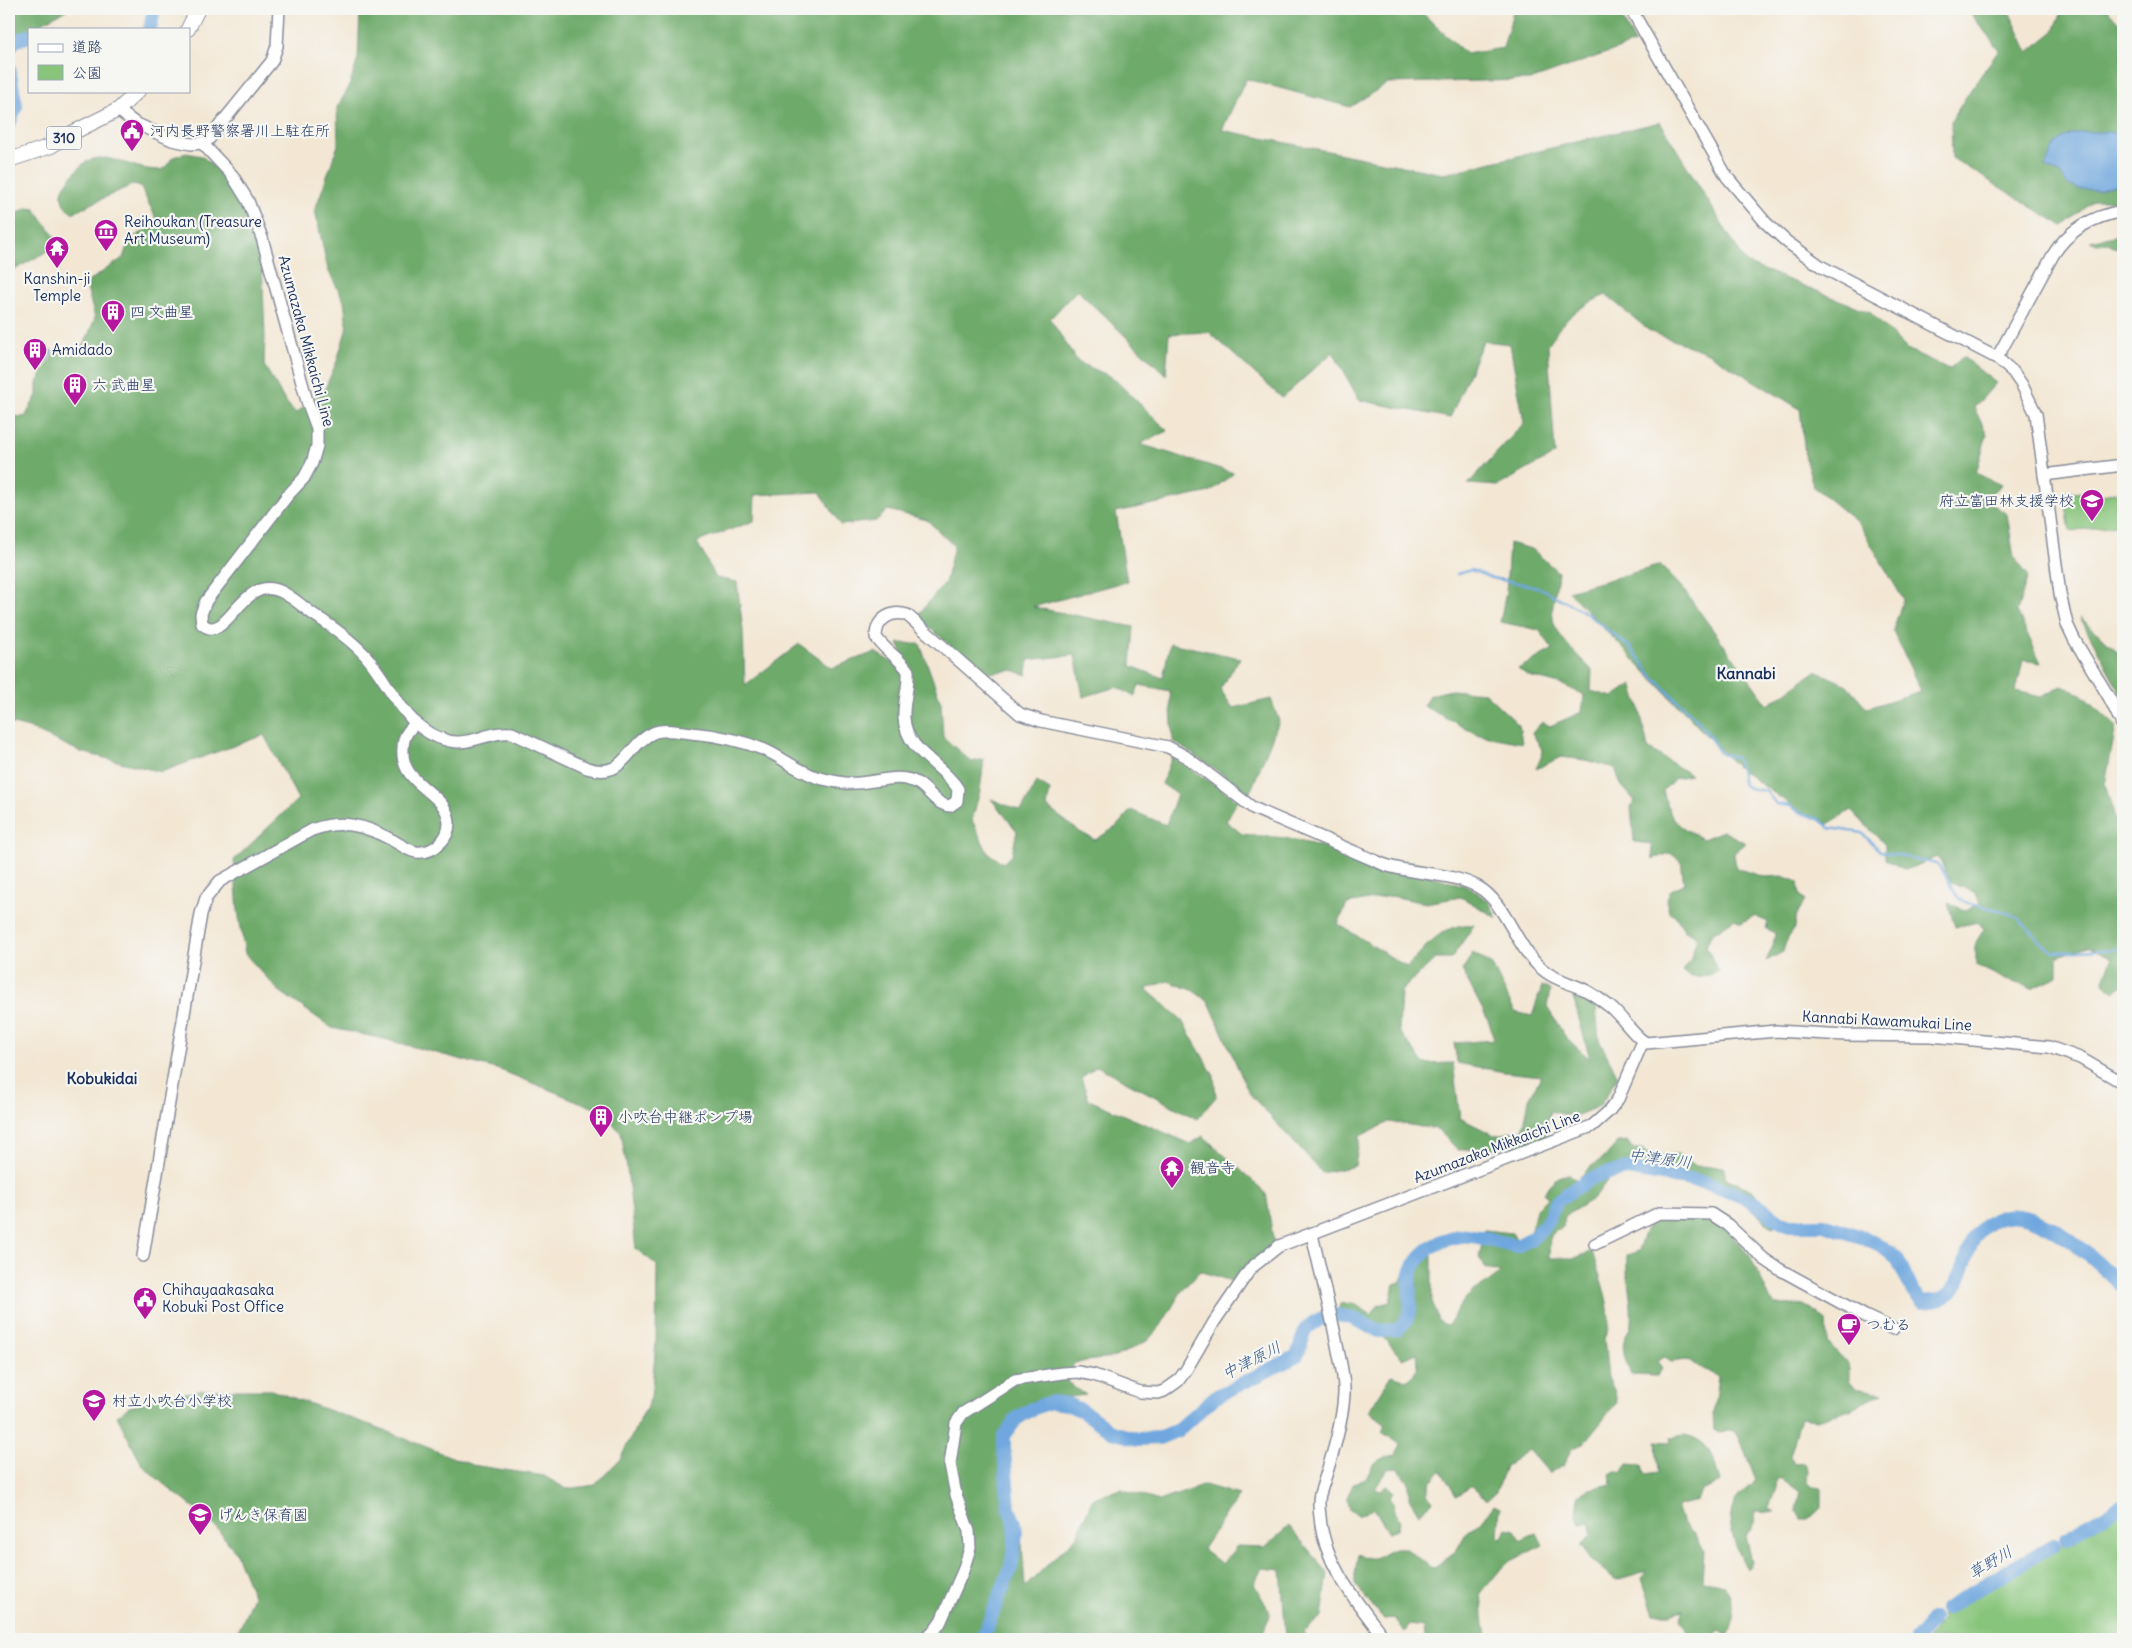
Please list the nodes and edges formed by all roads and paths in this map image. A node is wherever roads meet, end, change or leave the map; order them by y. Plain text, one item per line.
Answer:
1 (198, 9) edge
2 (279, 9) edge
3 (1631, 9) edge
4 (188, 28) edge
5 (137, 92) edge
6 (118, 110) junction
7 (202, 143) junction
8 (9, 160) edge
9 (2123, 211) edge
10 (1997, 358) junction
11 (2123, 465) edge
12 (2044, 475) junction
13 (416, 723) junction
14 (2123, 726) edge
15 (1642, 1041) junction
16 (2123, 1083) edge
17 (1312, 1234) junction
18 (1596, 1244) dead end
19 (143, 1256) dead end
20 (1893, 1329) dead end
21 (924, 1639) edge
22 (1385, 1639) edge

1 - 4 highway
2 - 7 main road
3 - 10 main road
5 - 6 highway, 310
6 - 7 main road
6 - 8 highway, 310
7 - 13 main road, Azumazaka Mikkaichi Line
9 - 10 main road
10 - 12 main road
11 - 12 main road
12 - 14 main road
13 - 15 main road, Azumazaka Mikkaichi Line
13 - 19 main road
15 - 16 main road, Kannabi Kawamukai Line
15 - 17 main road, Azumazaka Mikkaichi Line
17 - 21 main road, Azumazaka Mikkaichi Line
17 - 22 main road
18 - 20 main road

